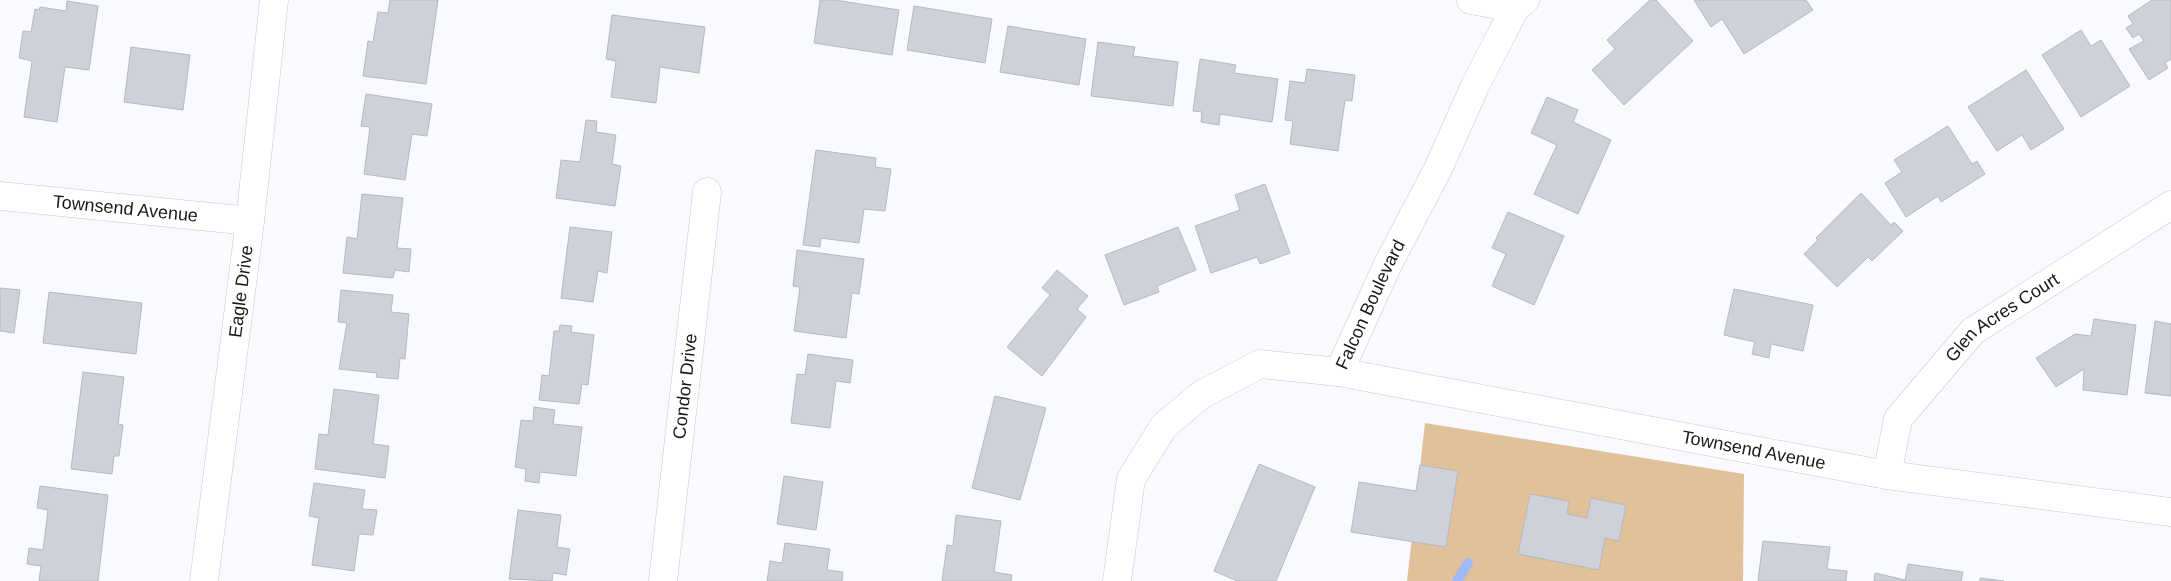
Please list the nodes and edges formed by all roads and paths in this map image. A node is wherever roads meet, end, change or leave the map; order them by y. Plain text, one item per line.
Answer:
1 (274, 0) edge
2 (1472, 0) edge
3 (1520, 4) edge
4 (707, 192) dead end
5 (0, 196) edge
6 (2171, 205) edge
7 (250, 222) junction
8 (1339, 372) junction
9 (1887, 475) junction
10 (2171, 512) edge
11 (204, 581) edge
12 (663, 581) edge
13 (1117, 581) edge

1 - 7 street, Eagle Drive
2 - 3 street
3 - 8 street, Falcon Boulevard
4 - 12 street, Condor Drive
5 - 7 street, Townsend Avenue
6 - 9 street, Glen Acres Court
7 - 11 street, Eagle Drive
8 - 9 street, Townsend Avenue
8 - 13 street, Falcon Boulevard
9 - 10 street, Townsend Avenue

